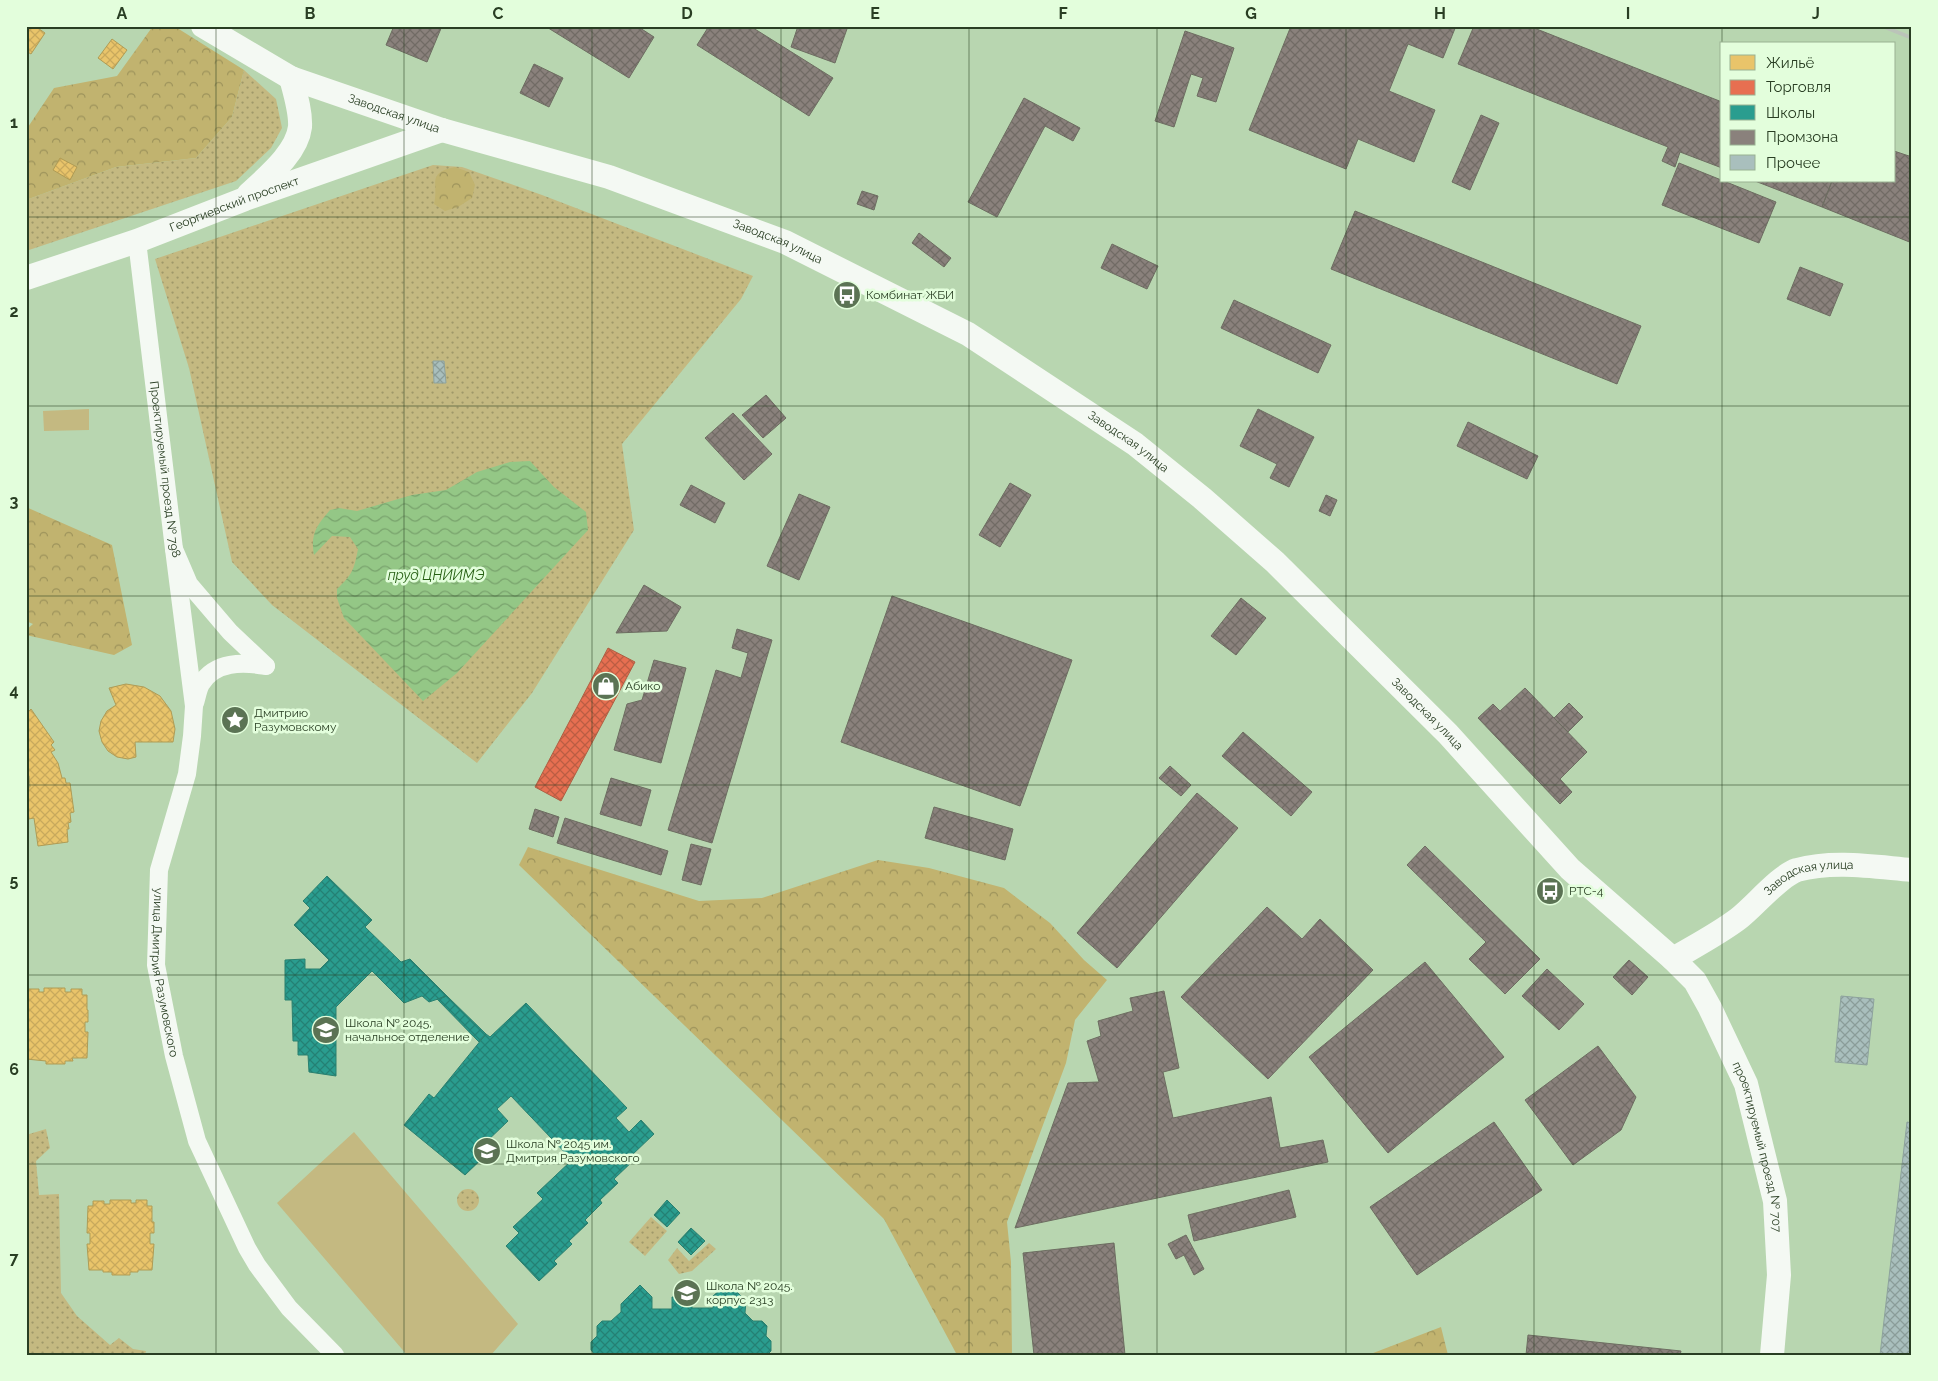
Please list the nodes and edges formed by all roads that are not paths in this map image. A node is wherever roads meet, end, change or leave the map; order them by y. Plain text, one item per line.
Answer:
1 (203, 26) edge
2 (291, 78) junction
3 (442, 130) junction
4 (244, 199) junction
5 (137, 241) junction
6 (26, 278) edge
7 (174, 549) junction
8 (194, 706) junction
9 (1912, 870) edge
10 (1673, 959) junction
11 (335, 1355) edge
12 (1772, 1355) edge

1 - 2 street, Заводская улица
2 - 3 street, Заводская улица
2 - 4 street
3 - 4 street, Георгиевский проспект
3 - 10 street, Заводская улица
4 - 5 street, Георгиевский проспект
5 - 6 street, Георгиевский проспект
5 - 7 street, Проектируемый проезд № 798
7 - 8 street, улица Дмитрия Разумовского
7 - 8 street, Проектируемый проезд № 798
8 - 11 street, улица Дмитрия Разумовского
9 - 10 street, Заводская улица
10 - 12 street, проектируемый проезд № 707

